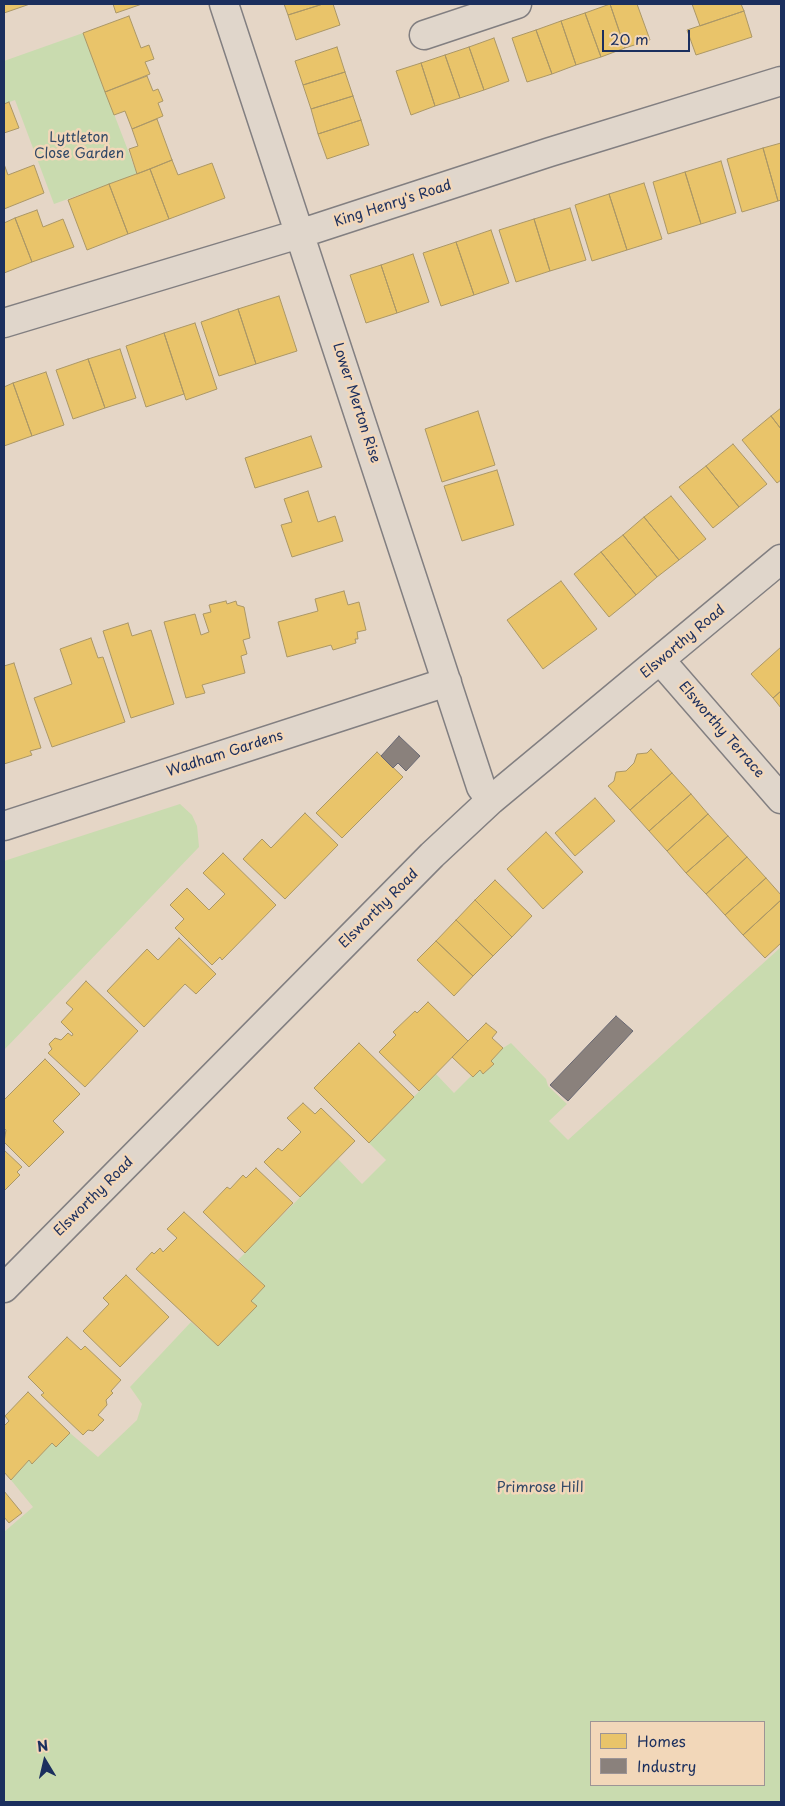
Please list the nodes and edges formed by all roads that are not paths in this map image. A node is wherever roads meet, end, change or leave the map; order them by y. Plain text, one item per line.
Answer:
1 (224, 4) edge
2 (517, 4) edge
3 (488, 8) edge
4 (424, 35) dead end
5 (781, 81) edge
6 (299, 234) junction
7 (4, 323) edge
8 (781, 559) edge
9 (661, 661) junction
10 (447, 682) junction
11 (781, 799) edge
12 (491, 800) junction
13 (4, 826) edge
14 (4, 1288) edge

1 - 6 street, Lower Merton Rise
2 - 3 street
3 - 4 street
5 - 6 street, King Henry's Road
6 - 7 street, King Henry's Road
6 - 10 street, Lower Merton Rise
8 - 9 street, Elsworthy Road
9 - 11 street, Elsworthy Terrace
9 - 12 street, Elsworthy Road
10 - 12 street, Lower Merton Rise
10 - 13 street, Wadham Gardens
12 - 14 street, Elsworthy Road

